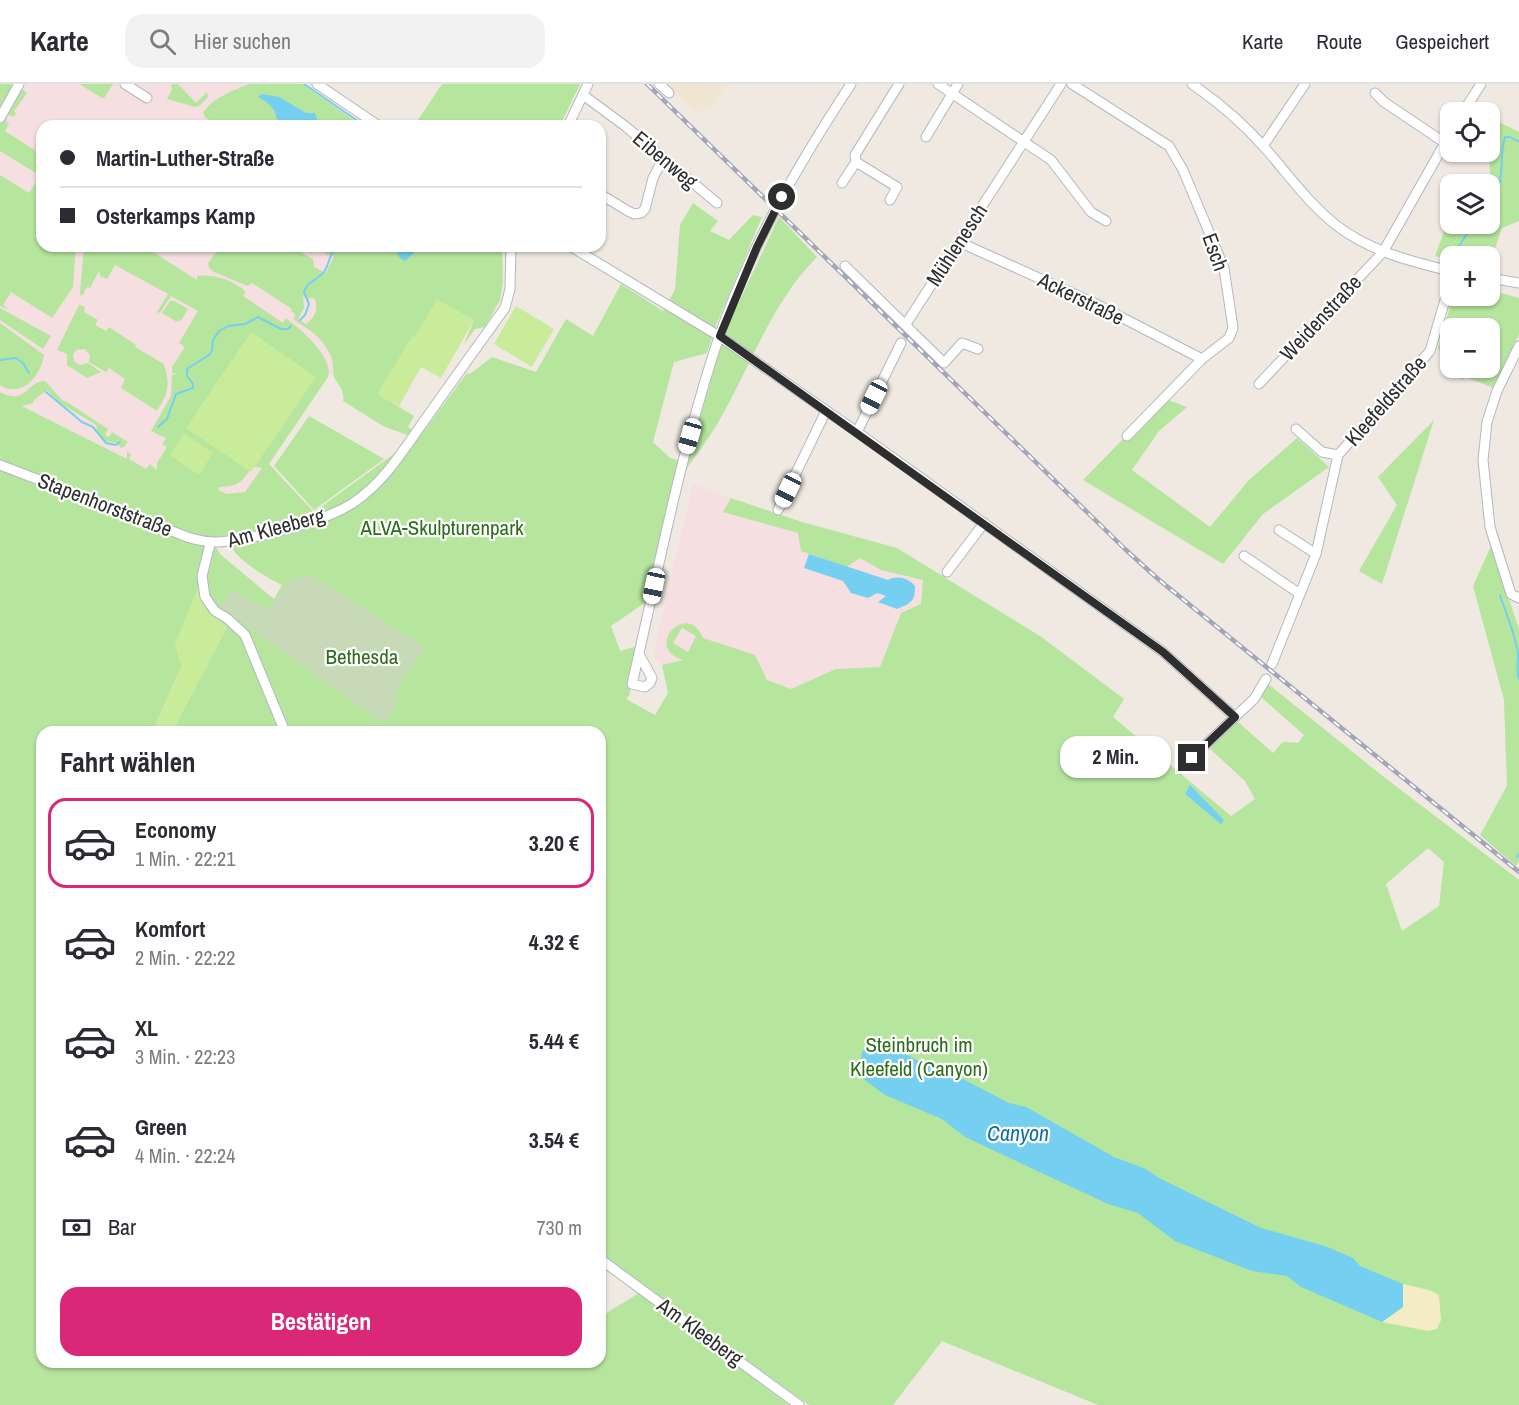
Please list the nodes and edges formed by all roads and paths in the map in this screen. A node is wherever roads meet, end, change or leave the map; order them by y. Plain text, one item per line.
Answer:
1 (19, 84) edge
2 (125, 84) edge
3 (317, 84) edge
4 (588, 84) edge
5 (659, 84) edge
6 (851, 84) edge
7 (899, 84) edge
8 (938, 84) edge
9 (958, 84) edge
10 (1060, 84) edge
11 (1072, 84) edge
12 (1192, 84) edge
13 (1305, 84) edge
14 (1481, 84) edge
15 (669, 93) dead end
16 (952, 93) junction
17 (1375, 93) dead end
18 (583, 95) junction
19 (147, 98) dead end
20 (1469, 102) edge
21 (0, 118) edge
22 (370, 120) edge
23 (571, 120) edge
24 (926, 137) dead end
25 (1440, 139) edge
26 (1024, 142) junction
27 (1263, 146) junction
28 (1440, 151) edge
29 (663, 159) junction
30 (856, 162) junction
31 (842, 183) dead end
32 (606, 198) edge
33 (890, 200) dead end
34 (717, 203) dead end
35 (1106, 221) dead end
36 (959, 242) junction
37 (511, 252) edge
38 (580, 252) edge
39 (1383, 252) junction
40 (845, 266) dead end
41 (1440, 268) edge
42 (1500, 280) edge
43 (1519, 283) edge
44 (1443, 306) edge
45 (906, 324) junction
46 (720, 336) junction
47 (901, 343) dead end
48 (1519, 346) edge
49 (978, 349) dead end
50 (1202, 359) junction
51 (1259, 384) dead end
52 (826, 411) junction
53 (1296, 429) dead end
54 (857, 432) junction
55 (1127, 436) dead end
56 (1338, 455) junction
57 (0, 465) edge
58 (778, 510) dead end
59 (984, 523) junction
60 (1279, 530) dead end
61 (210, 544) junction
62 (1316, 554) junction
63 (1245, 556) dead end
64 (948, 572) dead end
65 (1300, 594) junction
66 (1519, 598) edge
67 (639, 654) dead end
68 (1272, 664) dead end
69 (1266, 679) dead end
70 (1235, 717) junction
71 (283, 726) edge
72 (1180, 769) dead end
73 (606, 1263) edge
74 (799, 1405) edge

1 - 21 street
2 - 19 street
3 - 22 street
4 - 18 street
5 - 15 street
6 - 46 street
7 - 30 street
8 - 16 street
9 - 16 street
10 - 26 street, Mühlenesch
11 - 50 street, Esch
12 - 27 street
13 - 27 street
14 - 20 street
16 - 24 street
16 - 26 street
17 - 25 street
18 - 23 street
18 - 29 street, Eibenweg
26 - 35 street
26 - 36 street, Mühlenesch
27 - 39 street
28 - 39 street, Weidenstraße
29 - 32 street
29 - 34 street, Eibenweg
30 - 31 street
30 - 33 street
36 - 45 street, Mühlenesch
36 - 50 street, Ackerstraße
37 - 61 street, Am Kleeberg
38 - 46 street
39 - 41 street
39 - 51 street, Weidenstraße
40 - 45 street
42 - 43 street
44 - 56 street, Kleefeldstraße
45 - 49 street
46 - 52 street
46 - 67 street
47 - 54 street
48 - 66 street
50 - 55 street, Esch
52 - 54 street
52 - 58 street
53 - 56 street
54 - 59 street
56 - 62 street, Kleefeldstraße
57 - 61 street, Stapenhorststraße
59 - 64 street
59 - 70 street
60 - 62 street
61 - 71 street, Am Kleeberg
62 - 65 street, Kleefeldstraße
63 - 65 street
65 - 68 street, Kleefeldstraße
69 - 70 street
70 - 72 street
73 - 74 street, Am Kleeberg

